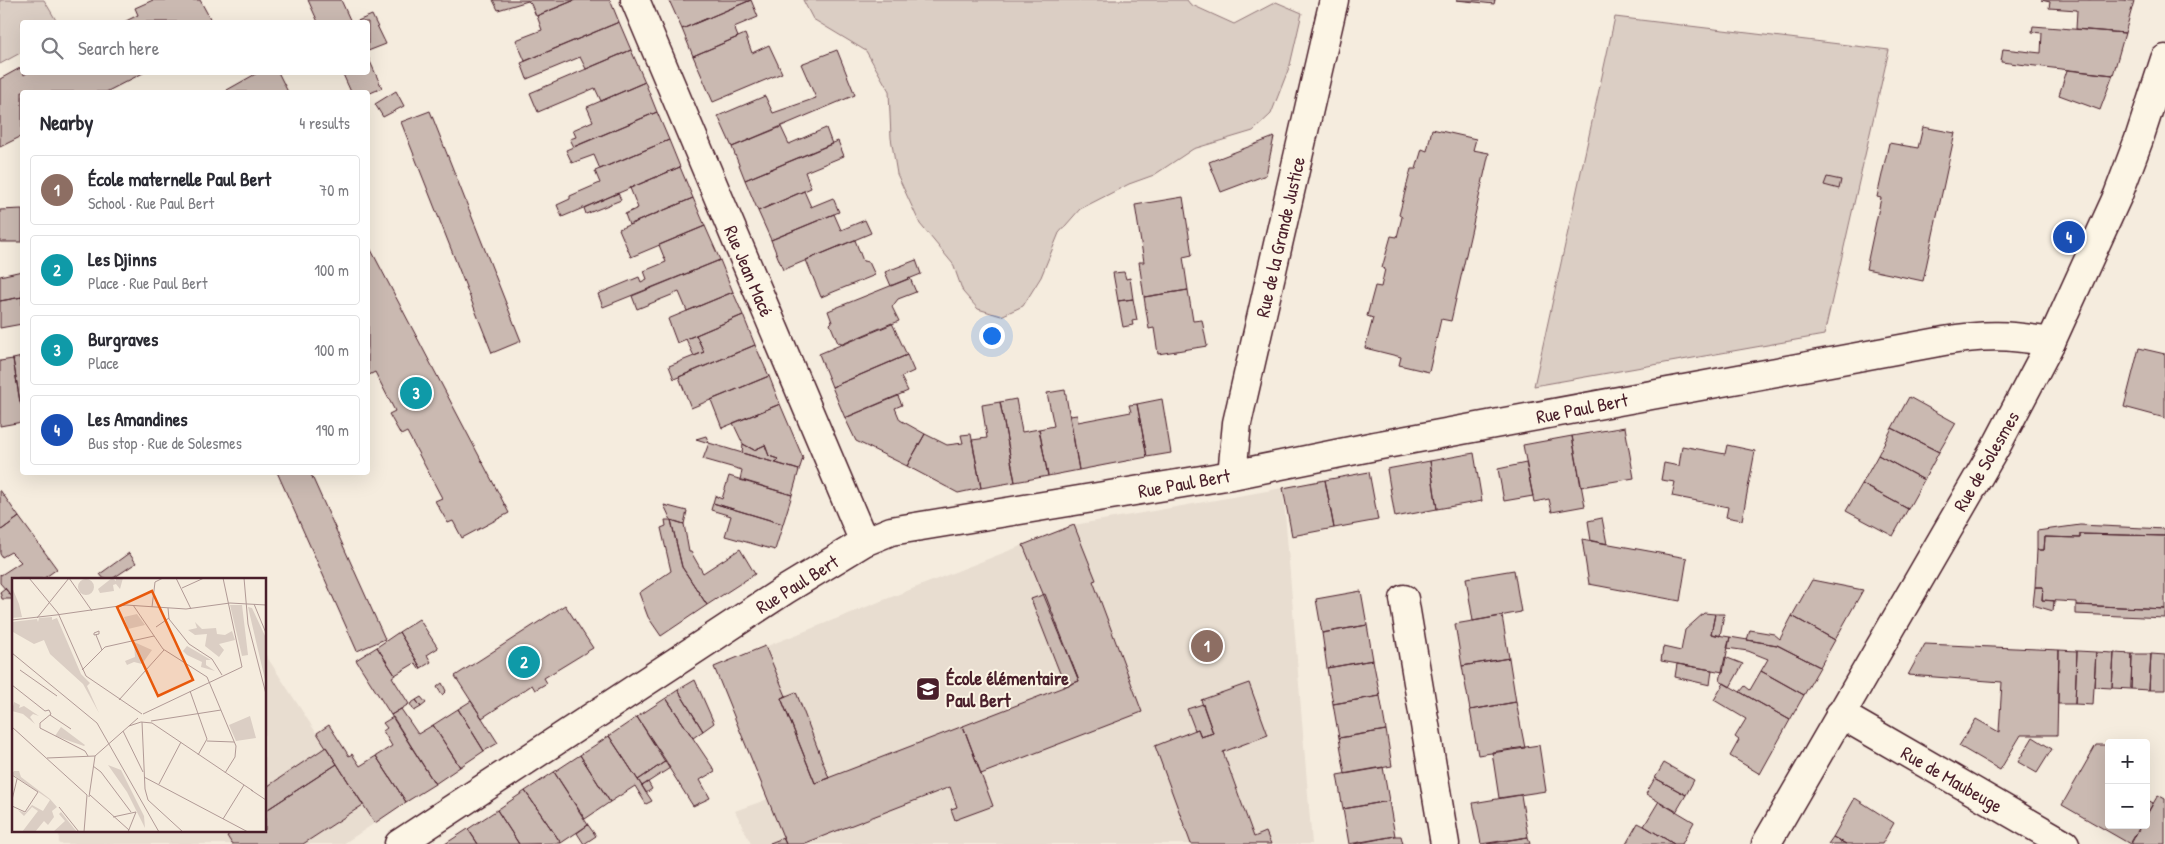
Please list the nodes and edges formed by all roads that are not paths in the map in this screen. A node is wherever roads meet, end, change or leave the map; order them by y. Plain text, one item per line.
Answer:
1 (635, 0) edge
2 (1334, 0) edge
3 (2165, 59) edge
4 (2051, 342) junction
5 (1232, 475) junction
6 (864, 542) junction
7 (1404, 599) dead end
8 (1840, 714) junction
9 (399, 844) edge
10 (1445, 844) edge
11 (1766, 844) edge
12 (2065, 844) edge

1 - 6 street, Rue Jean Macé
2 - 5 street, Rue de la Grande Justice
3 - 4 street, Rue de Solesmes
4 - 5 street, Rue Paul Bert
4 - 8 street, Rue de Solesmes
5 - 6 street, Rue Paul Bert
6 - 9 street, Rue Paul Bert
7 - 10 street
8 - 11 street, Rue de Solesmes
8 - 12 street, Rue de Maubeuge

